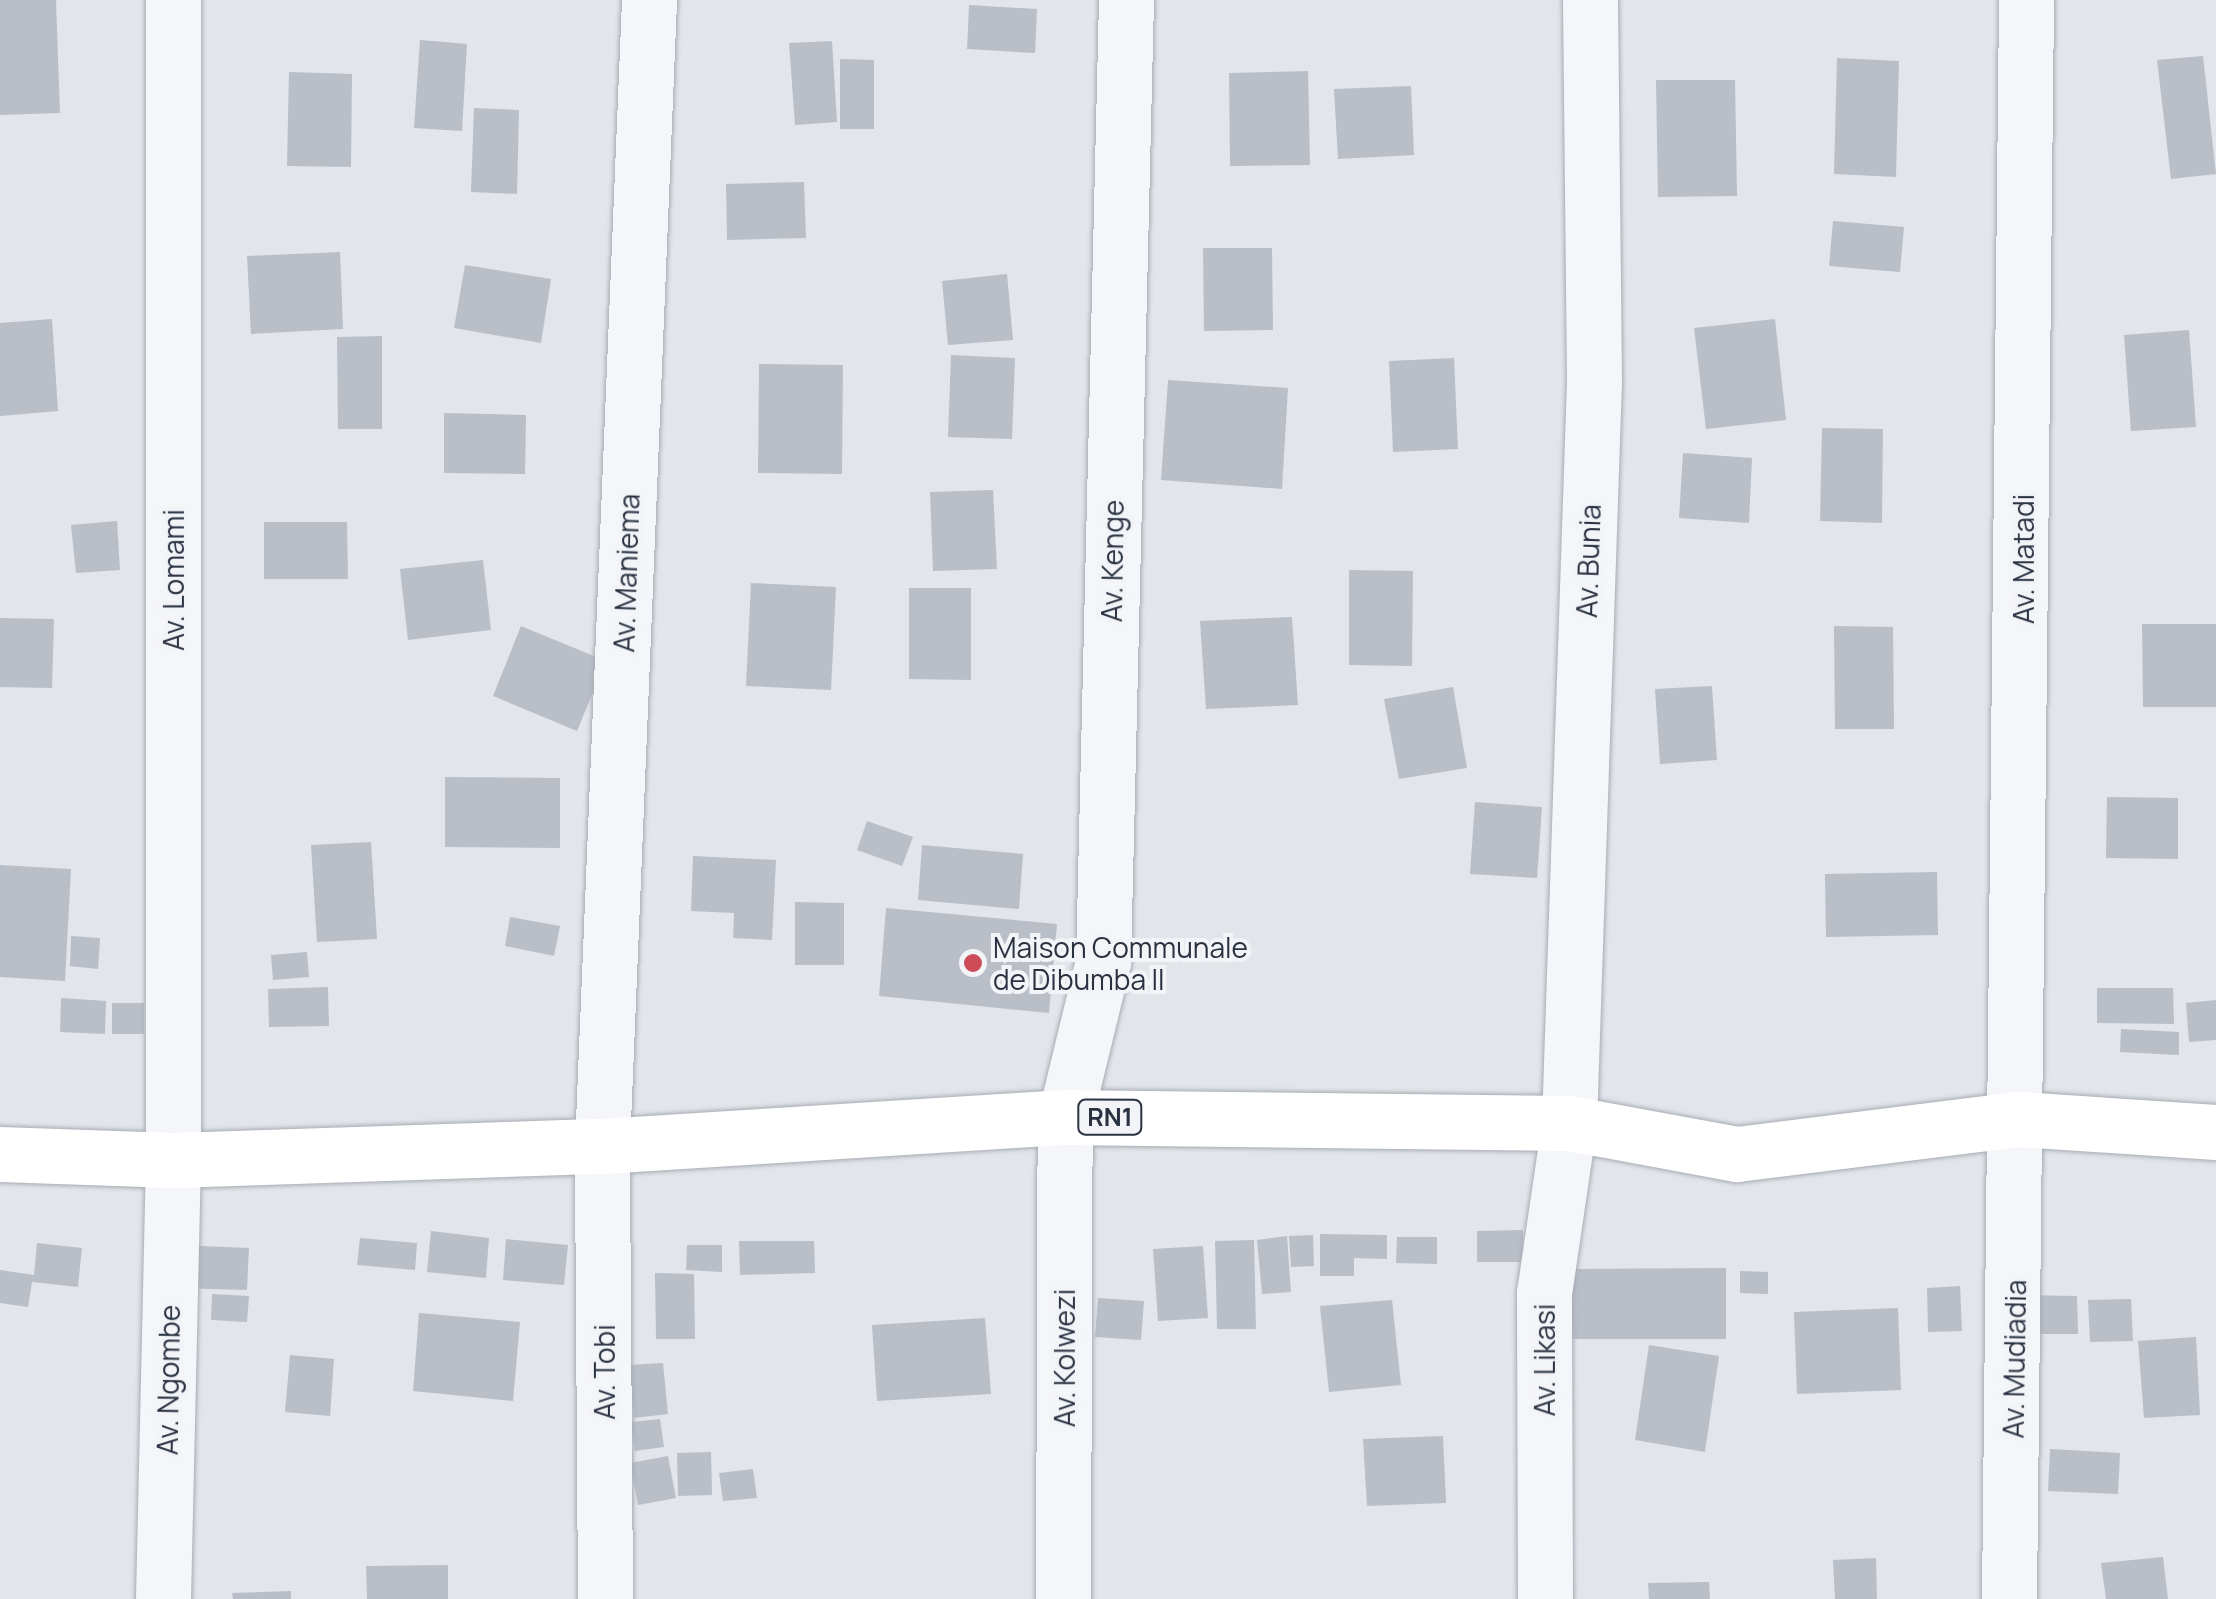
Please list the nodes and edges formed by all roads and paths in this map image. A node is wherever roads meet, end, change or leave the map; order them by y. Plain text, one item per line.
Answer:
1 (173, 0) edge
2 (649, 0) edge
3 (1126, 0) edge
4 (1590, 0) edge
5 (2026, 0) edge
6 (1064, 1117) junction
7 (2019, 1119) junction
8 (1569, 1123) junction
9 (2216, 1132) edge
10 (602, 1146) junction
11 (0, 1154) edge
12 (173, 1160) junction
13 (163, 1599) edge
14 (605, 1599) edge
15 (1063, 1599) edge
16 (1545, 1599) edge
17 (2009, 1599) edge

1 - 12 street, Av. Lomami
2 - 10 street, Av. Maniema
3 - 6 street, Av. Kenge
4 - 8 street, Av. Bunia
5 - 7 street, Av. Matadi
6 - 8 highway, RN1
6 - 10 highway, RN1
6 - 15 street, Av. Kolwezi
7 - 8 highway, RN1
7 - 9 highway, RN1
7 - 17 street, Av. Mudiadia
8 - 16 street, Av. Likasi
10 - 12 highway, RN1
10 - 14 street, Av. Tobi
11 - 12 highway, RN1
12 - 13 street, Av. Ngombe

